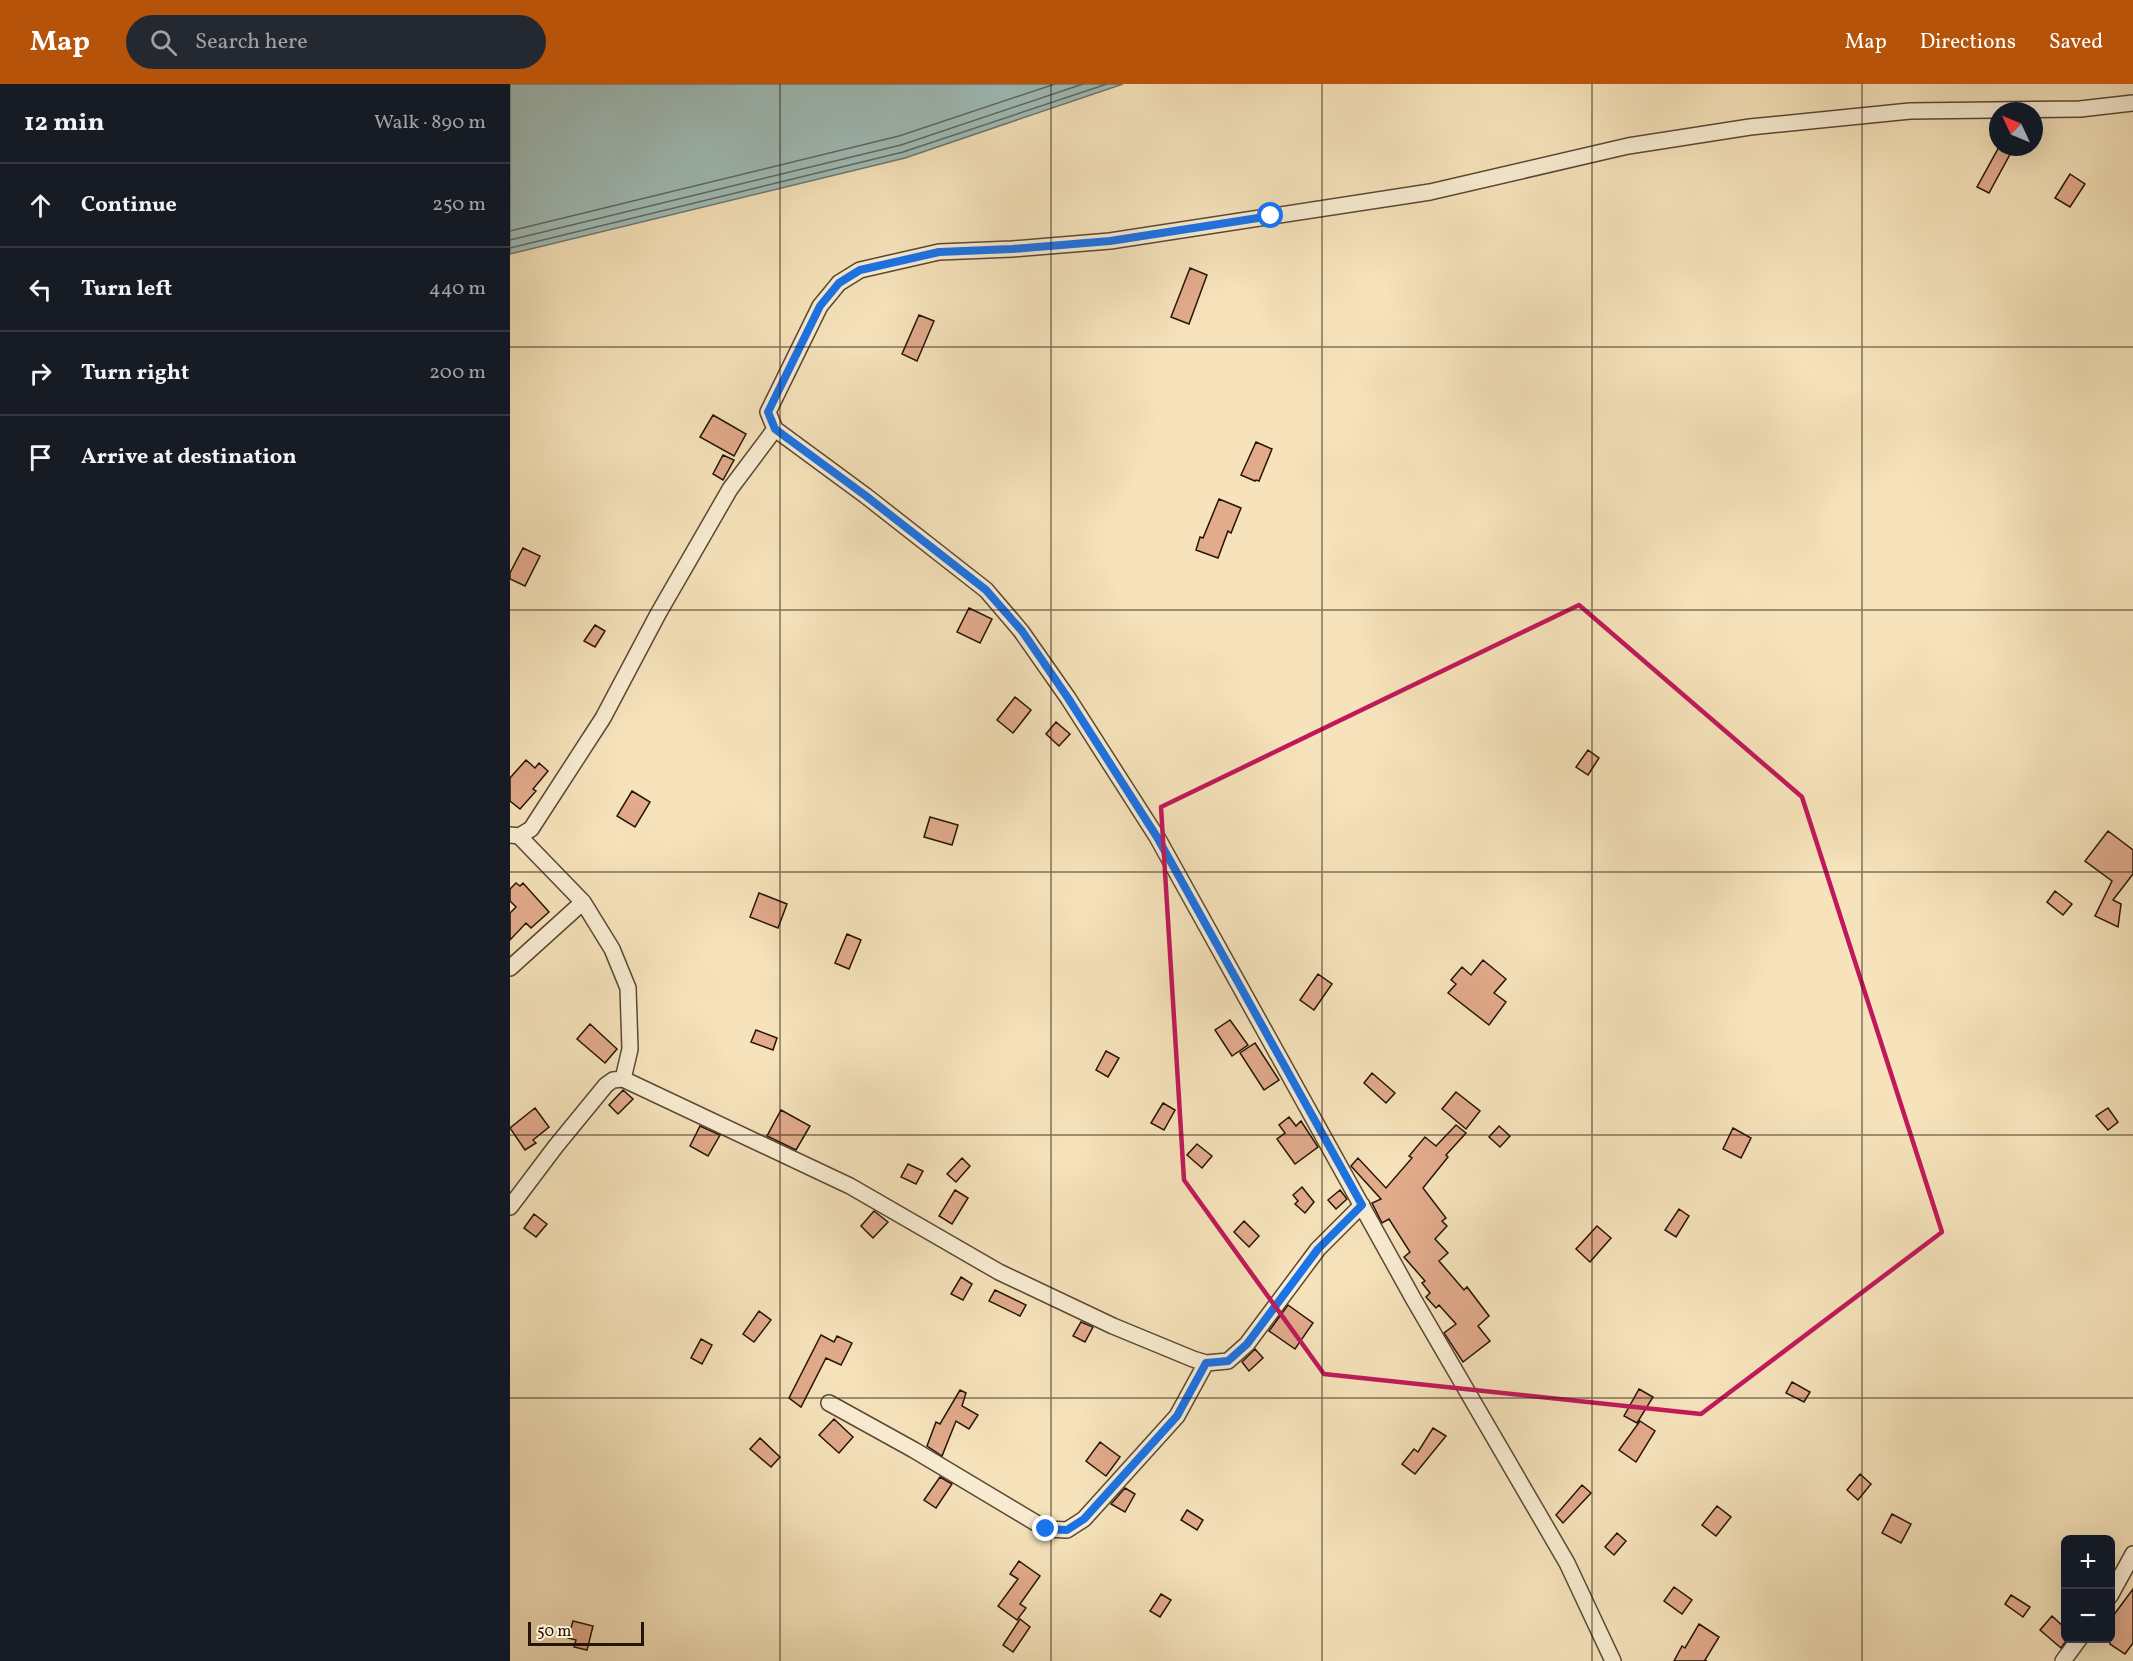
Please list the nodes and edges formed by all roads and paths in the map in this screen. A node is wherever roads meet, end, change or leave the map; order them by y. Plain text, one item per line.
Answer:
1 (2133, 103) edge
2 (775, 429) junction
3 (515, 836) edge
4 (583, 902) junction
5 (510, 968) edge
6 (623, 1079) junction
7 (1362, 1205) junction
8 (510, 1207) edge
9 (1206, 1363) junction
10 (829, 1403) dead end
11 (2133, 1554) edge
12 (2114, 1589) edge
13 (2076, 1643) edge
14 (1613, 1661) edge
15 (2063, 1661) edge

1 - 2 street
2 - 3 street
2 - 7 street
3 - 4 street
4 - 5 street
4 - 6 street
6 - 8 street
6 - 9 street
7 - 9 street
7 - 14 street
9 - 10 street
11 - 12 street
13 - 15 street

